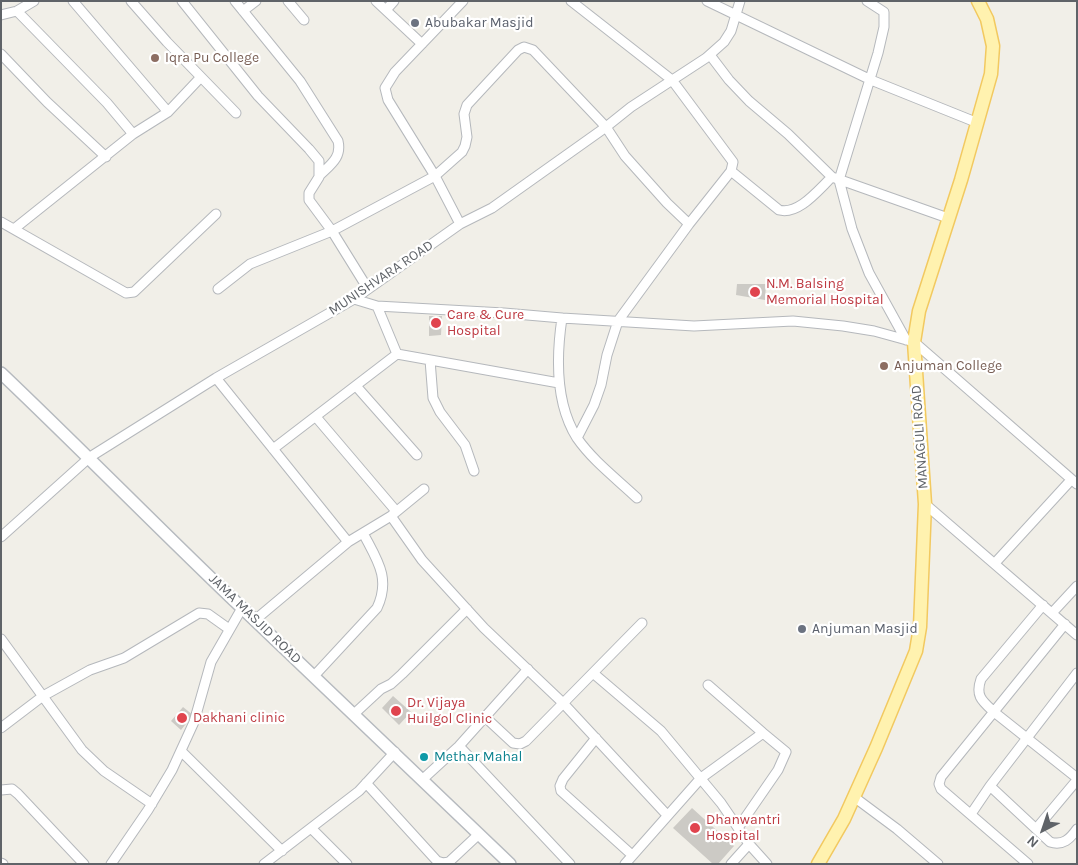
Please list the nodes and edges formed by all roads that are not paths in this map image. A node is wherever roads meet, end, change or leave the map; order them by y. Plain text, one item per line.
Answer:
1 (34, 1) edge
2 (73, 1) edge
3 (131, 1) edge
4 (182, 1) edge
5 (235, 1) edge
6 (256, 1) edge
7 (288, 1) edge
8 (376, 1) edge
9 (394, 1) edge
10 (463, 1) edge
11 (571, 1) edge
12 (707, 1) edge
13 (740, 1) edge
14 (867, 1) edge
15 (978, 1) edge
16 (386, 10) junction
17 (17, 11) junction
18 (242, 11) junction
19 (1, 14) edge
20 (737, 16) junction
21 (304, 20) dead end
22 (422, 44) junction
23 (1, 54) edge
24 (710, 55) junction
25 (201, 77) junction
26 (672, 80) junction
27 (870, 80) junction
28 (168, 112) junction
29 (236, 114) dead end
30 (978, 123) junction
31 (606, 127) junction
32 (133, 134) junction
33 (106, 157) junction
34 (731, 170) junction
35 (435, 176) junction
36 (319, 177) junction
37 (835, 179) junction
38 (216, 214) dead end
39 (948, 218) junction
40 (1, 222) edge
41 (460, 224) junction
42 (689, 224) junction
43 (14, 229) junction
44 (332, 231) junction
45 (218, 289) dead end
46 (368, 289) junction
47 (354, 299) junction
48 (377, 306) junction
49 (562, 318) junction
50 (618, 322) junction
51 (910, 341) junction
52 (397, 354) junction
53 (430, 360) junction
54 (1, 373) edge
55 (216, 378) junction
56 (559, 383) junction
57 (356, 386) junction
58 (316, 417) junction
59 (577, 438) junction
60 (273, 449) junction
61 (417, 455) dead end
62 (90, 457) junction
63 (474, 471) dead end
64 (1074, 482) edge
65 (424, 489) dead end
66 (637, 498) dead end
67 (925, 504) junction
68 (393, 514) junction
69 (363, 533) junction
70 (1, 537) edge
71 (348, 542) junction
72 (995, 563) junction
73 (1077, 586) edge
74 (1043, 604) junction
75 (242, 608) junction
76 (467, 609) junction
77 (1052, 613) junction
78 (255, 620) junction
79 (642, 623) dead end
80 (1065, 624) junction
81 (229, 629) junction
82 (1077, 634) edge
83 (1, 639) edge
84 (528, 670) junction
85 (592, 673) junction
86 (1077, 673) edge
87 (314, 676) junction
88 (708, 685) dead end
89 (43, 696) junction
90 (563, 703) junction
91 (994, 712) junction
92 (354, 714) junction
93 (484, 717) junction
94 (1, 728) edge
95 (763, 733) junction
96 (596, 738) junction
97 (1027, 738) junction
98 (459, 746) junction
99 (181, 751) junction
100 (395, 752) junction
101 (701, 778) junction
102 (423, 779) junction
103 (1077, 779) edge
104 (366, 783) junction
105 (990, 786) junction
106 (1, 790) edge
107 (854, 797) junction
108 (152, 804) junction
109 (971, 814) junction
110 (667, 815) junction
111 (738, 828) junction
112 (312, 829) junction
113 (1077, 829) edge
114 (1036, 830) junction
115 (479, 834) junction
116 (749, 844) junction
117 (282, 851) junction
118 (632, 855) junction
119 (84, 864) edge
120 (111, 864) edge
121 (264, 864) edge
122 (347, 864) edge
123 (510, 864) edge
124 (570, 864) edge
125 (625, 864) edge
126 (731, 864) edge
127 (767, 864) edge
128 (818, 864) edge
129 (938, 864) edge
130 (1028, 864) edge

1 - 17 street
2 - 28 street
3 - 25 street
4 - 36 street
5 - 18 street
6 - 18 street
7 - 21 street
8 - 16 street
9 - 16 street
10 - 22 street
11 - 26 street
12 - 20 street
13 - 20 street, MUNISHVARA ROAD
14 - 27 street
15 - 30 main road, MANAGULI ROAD
16 - 22 street
17 - 19 street
17 - 32 street
18 - 36 street
20 - 24 street, MUNISHVARA ROAD
20 - 27 street
22 - 35 street
23 - 33 street
24 - 26 street, MUNISHVARA ROAD
24 - 37 street
25 - 28 street
25 - 29 street
26 - 31 street, MUNISHVARA ROAD
26 - 34 street
27 - 30 street
27 - 37 street
28 - 32 street
30 - 39 main road, MANAGULI ROAD
31 - 35 street
31 - 41 street, MUNISHVARA ROAD
31 - 42 street
32 - 33 street
33 - 43 street
34 - 37 street
34 - 42 street
35 - 41 street
35 - 44 street
36 - 44 street
37 - 39 street
37 - 51 street
38 - 43 street
39 - 51 main road, MANAGULI ROAD
40 - 43 street
41 - 46 street, MUNISHVARA ROAD
42 - 50 street
44 - 45 street
44 - 46 street
46 - 47 street, MUNISHVARA ROAD
47 - 48 street
47 - 55 street, MUNISHVARA ROAD
48 - 49 street
48 - 52 street
49 - 50 street
49 - 56 street
50 - 51 street
50 - 59 street
51 - 64 street
51 - 67 main road, MANAGULI ROAD
52 - 53 street
52 - 57 street
53 - 56 street
53 - 63 street
54 - 62 street, JAMA MASJID ROAD
55 - 60 street
55 - 62 street, MUNISHVARA ROAD
56 - 59 street
57 - 58 street
57 - 61 street
58 - 60 street
58 - 68 street
59 - 66 street
60 - 71 street
62 - 70 street, MUNISHVARA ROAD
62 - 75 street, JAMA MASJID ROAD
64 - 72 street
65 - 68 street
67 - 72 street
67 - 107 main road, MANAGULI ROAD
68 - 69 street
68 - 76 street
69 - 71 street
69 - 87 street
71 - 78 street
72 - 74 street
73 - 77 street
74 - 77 street
74 - 91 street
75 - 78 street, JAMA MASJID ROAD
75 - 81 street
76 - 84 street
76 - 92 street
77 - 80 street
78 - 87 street, JAMA MASJID ROAD
79 - 85 street
80 - 82 street
80 - 91 street
81 - 89 street
81 - 99 street
83 - 89 street
84 - 90 street
84 - 93 street
85 - 90 street
85 - 101 street
86 - 97 street
87 - 92 street, JAMA MASJID ROAD
88 - 95 street
89 - 94 street
89 - 108 street
90 - 93 street
90 - 96 street
91 - 97 street
91 - 109 street
92 - 100 street, JAMA MASJID ROAD
93 - 98 street
95 - 101 street
95 - 111 street
96 - 110 street
96 - 118 street
97 - 103 street
97 - 105 street
98 - 102 street
98 - 124 street
99 - 108 street
99 - 117 street
100 - 102 street, JAMA MASJID ROAD
100 - 104 street
101 - 110 street
101 - 111 street
102 - 115 street, JAMA MASJID ROAD
103 - 114 street
104 - 112 street
104 - 115 street
105 - 109 street
105 - 114 street
106 - 119 street
107 - 128 main road, MANAGULI ROAD
107 - 129 street
108 - 120 street
109 - 130 street
110 - 118 street
111 - 116 street
112 - 117 street
112 - 122 street
113 - 114 street
115 - 123 street, JAMA MASJID ROAD
116 - 126 street
116 - 127 street
117 - 121 street
118 - 125 street

